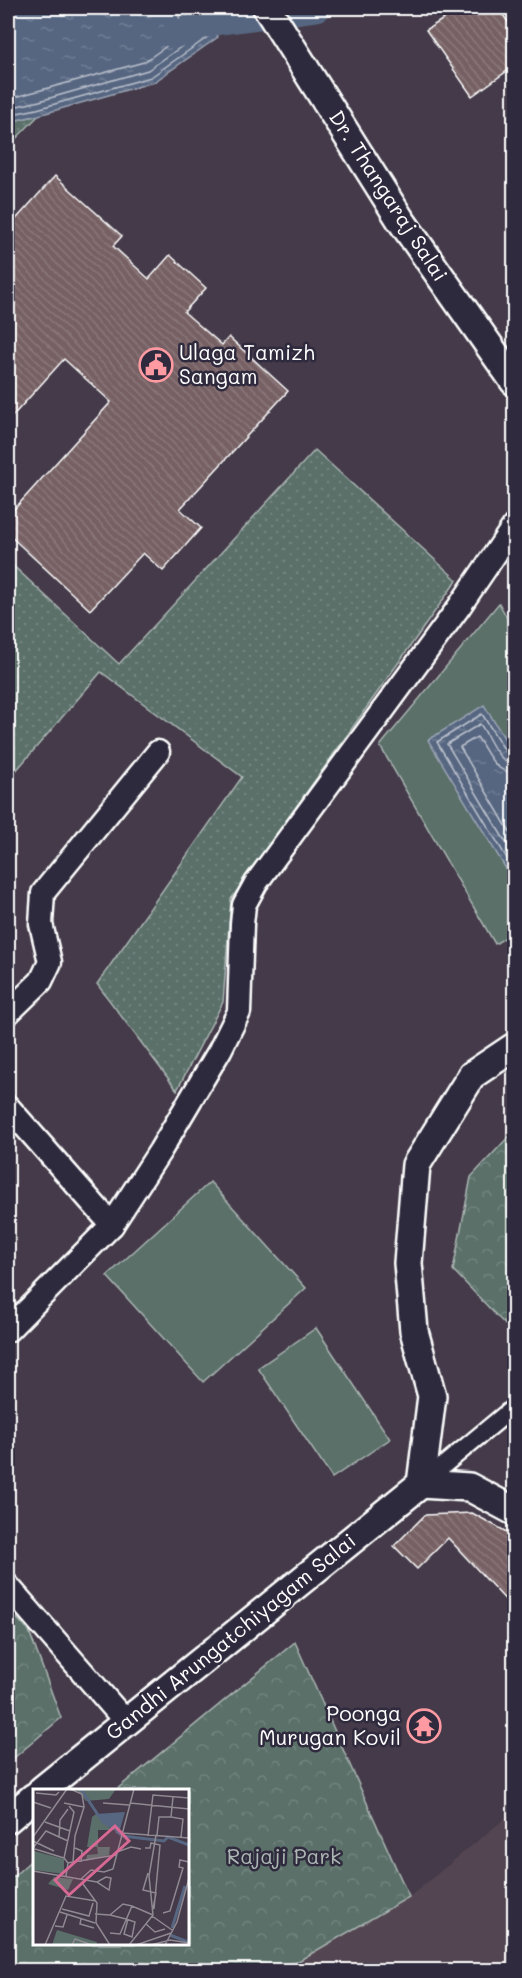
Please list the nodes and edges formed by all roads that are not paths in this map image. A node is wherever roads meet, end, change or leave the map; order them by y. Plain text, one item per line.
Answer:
1 (272, 14) edge
2 (514, 381) edge
3 (514, 526) edge
4 (158, 752) dead end
5 (8, 1013) edge
6 (514, 1047) edge
7 (8, 1107) edge
8 (112, 1225) junction
9 (8, 1330) edge
10 (514, 1407) edge
11 (421, 1484) junction
12 (514, 1510) edge
13 (8, 1586) edge
14 (126, 1722) junction
15 (44, 1789) edge
16 (33, 1798) edge
17 (8, 1819) edge

1 - 2 street, Dr. Thangaraj Salai
3 - 8 street
4 - 5 street
6 - 11 street
7 - 8 street
8 - 9 street
10 - 11 street
11 - 12 street
11 - 14 street, Gandhi Arungatchiyagam Salai
13 - 14 street
14 - 15 street, Gandhi Arungatchiyagam Salai
16 - 17 street

